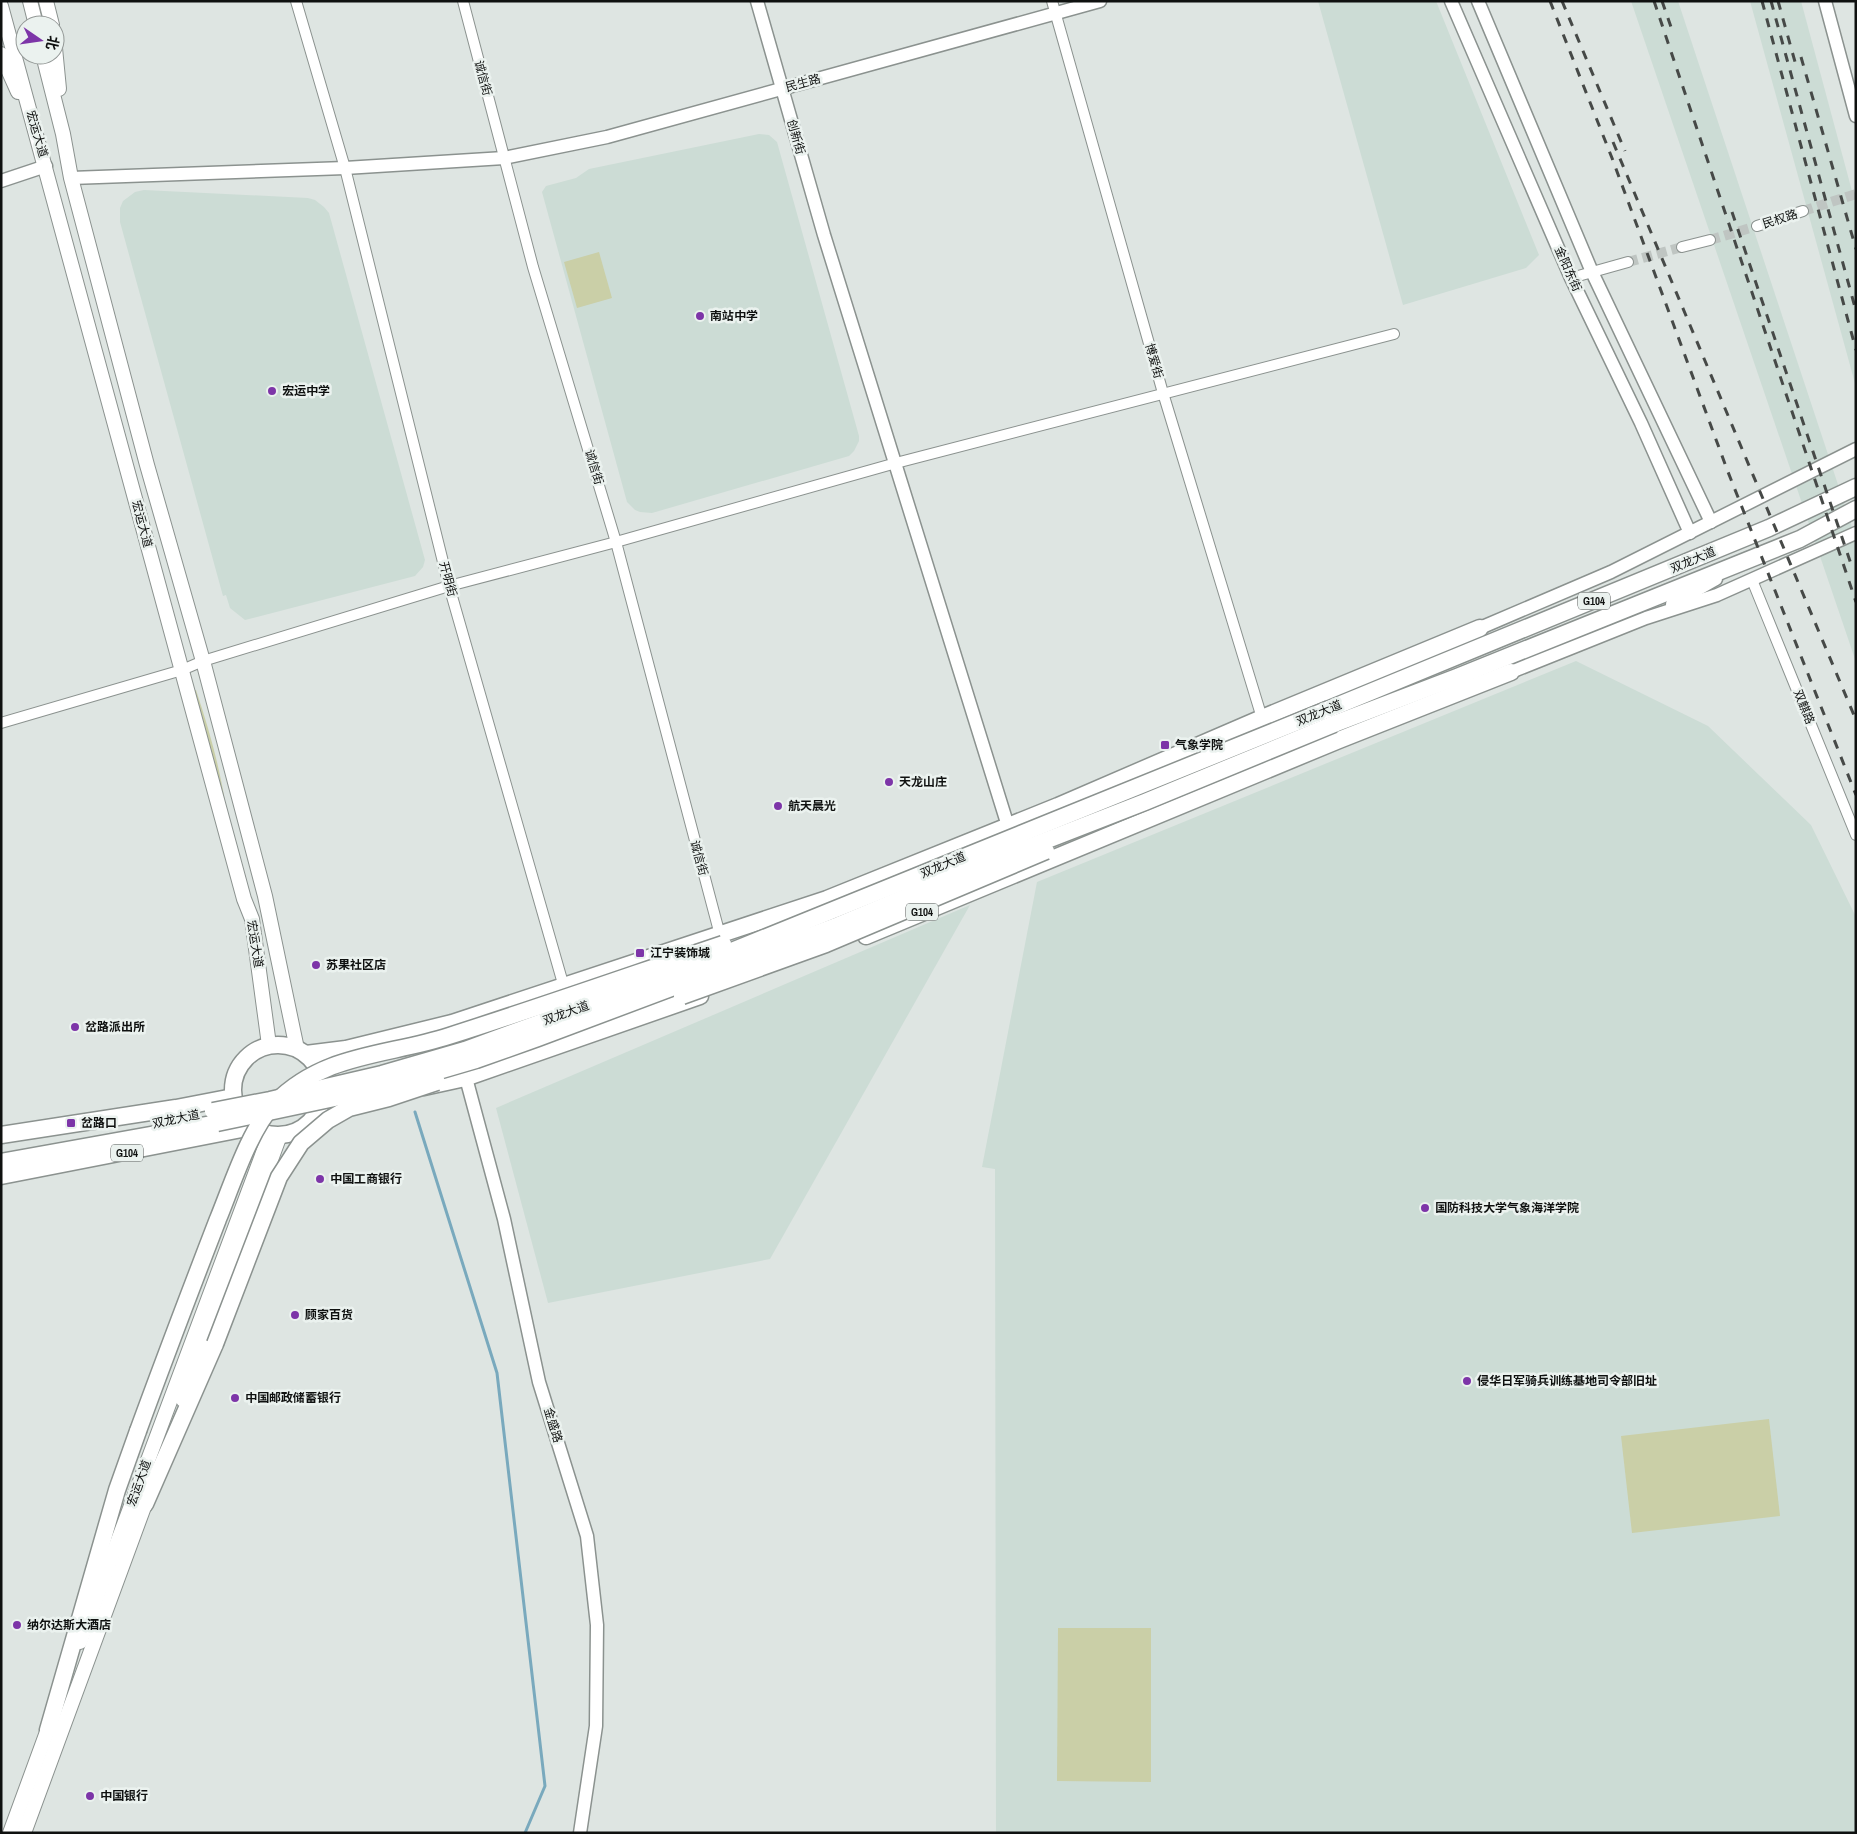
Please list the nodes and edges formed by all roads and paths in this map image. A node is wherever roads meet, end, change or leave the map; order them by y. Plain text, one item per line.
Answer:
1 (30, 1) edge
2 (46, 1) edge
3 (296, 1) edge
4 (463, 1) edge
5 (757, 1) edge
6 (1100, 1) edge
7 (1451, 1) edge
8 (1478, 1) edge
9 (1825, 1) edge
10 (1, 6) edge
11 (1054, 7) edge
12 (34, 15) edge
13 (50, 15) edge
14 (1, 54) edge
15 (46, 65) edge
16 (57, 65) edge
17 (782, 89) junction
18 (1856, 116) edge
19 (64, 134) junction
20 (39, 142) junction
21 (504, 158) junction
22 (46, 166) junction
23 (344, 168) junction
24 (71, 178) junction
25 (1, 181) edge
26 (1803, 211) tunnel mouth
27 (1757, 226) tunnel mouth
28 (1710, 240) tunnel mouth
29 (1682, 247) tunnel mouth
30 (1628, 262) tunnel mouth
31 (1592, 272) junction
32 (1571, 278) junction
33 (1394, 334) dead end
34 (1163, 393) junction
35 (1856, 449) edge
36 (896, 463) junction
37 (1856, 487) edge
38 (1856, 508) edge
39 (1711, 522) junction
40 (1690, 533) junction
41 (1856, 533) edge
42 (616, 542) junction
43 (1760, 555) junction
44 (1752, 580) junction
45 (449, 586) junction
46 (1646, 618) junction
47 (1480, 628) joint
48 (203, 661) junction
49 (182, 670) junction
50 (1511, 672) joint
51 (1332, 717) junction
52 (1262, 718) junction
53 (1, 723) edge
54 (1145, 802) junction
55 (1008, 826) junction
56 (1856, 835) edge
57 (833, 911) junction
58 (720, 935) junction
59 (564, 987) junction
60 (452, 1023) junction
61 (269, 1045) junction
62 (302, 1052) junction
63 (465, 1078) junction
64 (233, 1097) junction
65 (319, 1108) junction
66 (252, 1127) junction
67 (275, 1135) junction
68 (1, 1136) edge
69 (1, 1152) edge
70 (1, 1162) edge
71 (1, 1176) edge
72 (145, 1504) junction
73 (48, 1730) junction
74 (10, 1833) edge
75 (24, 1833) edge
76 (580, 1833) edge

1 - 12 main road
2 - 13 main road
3 - 23 street, 开明街
4 - 21 street, 诚信街
5 - 17 street, 创新街
6 - 11 street, 民生路
7 - 32 street, 金阳东街
8 - 31 street, 金阳东街
9 - 18 street
10 - 20 main road, 宏运大道
11 - 17 street, 民生路
11 - 34 street, 博爱街
14 - 20 main road
15 - 19 main road, 宏运大道
16 - 19 main road
17 - 21 street, 民生路
17 - 36 street, 创新街
19 - 24 main road, 宏运大道
20 - 22 main road, 宏运大道
21 - 23 street, 民生路
21 - 42 street, 诚信街
22 - 25 street
22 - 49 main road, 宏运大道
23 - 24 street, 民生路
23 - 45 street, 开明街
24 - 48 main road, 宏运大道
26 - 27 street, 民权路
28 - 29 street
30 - 31 street
31 - 32 street
31 - 39 street, 金阳东街
32 - 40 street, 金阳东街
33 - 34 street
34 - 36 street
34 - 52 street, 博爱街
35 - 39 street
36 - 42 street
36 - 55 street, 创新街
37 - 51 highway, 双龙大道 / G104
38 - 43 highway, 双龙大道 / G104
39 - 40 street
40 - 47 street
41 - 44 street
42 - 45 street
42 - 58 street, 诚信街
43 - 46 street
43 - 51 highway, 双龙大道 / G104
44 - 46 street
44 - 56 street, 双麒路
45 - 48 street
45 - 59 street, 开明街
46 - 50 street
47 - 52 highway, 双龙大道
48 - 49 street
48 - 62 main road, 宏运大道
49 - 53 street
49 - 61 main road, 宏运大道
50 - 63 highway, G104
51 - 54 highway, 双龙大道 / G104, bridge
51 - 57 highway, 双龙大道 / G104, bridge
52 - 55 highway, 双龙大道
54 - 70 highway, 双龙大道 / G104, bridge
54 - 72 highway, bridge
55 - 58 highway, 双龙大道
57 - 69 highway, 双龙大道 / G104, bridge
57 - 73 highway, bridge
58 - 59 highway, 双龙大道
59 - 60 highway, 双龙大道
60 - 62 highway, 双龙大道
60 - 63 street, 金盛路
61 - 62 highway
61 - 64 highway
62 - 65 highway
63 - 65 highway, G104
63 - 76 street, 金盛路
64 - 66 highway
64 - 68 highway, 双龙大道
65 - 67 highway
66 - 67 highway
66 - 71 highway, 双龙大道 / G104
67 - 72 main road, 宏运大道
67 - 73 main road, 宏运大道
72 - 75 main road, 宏运大道
73 - 74 main road, 宏运大道

